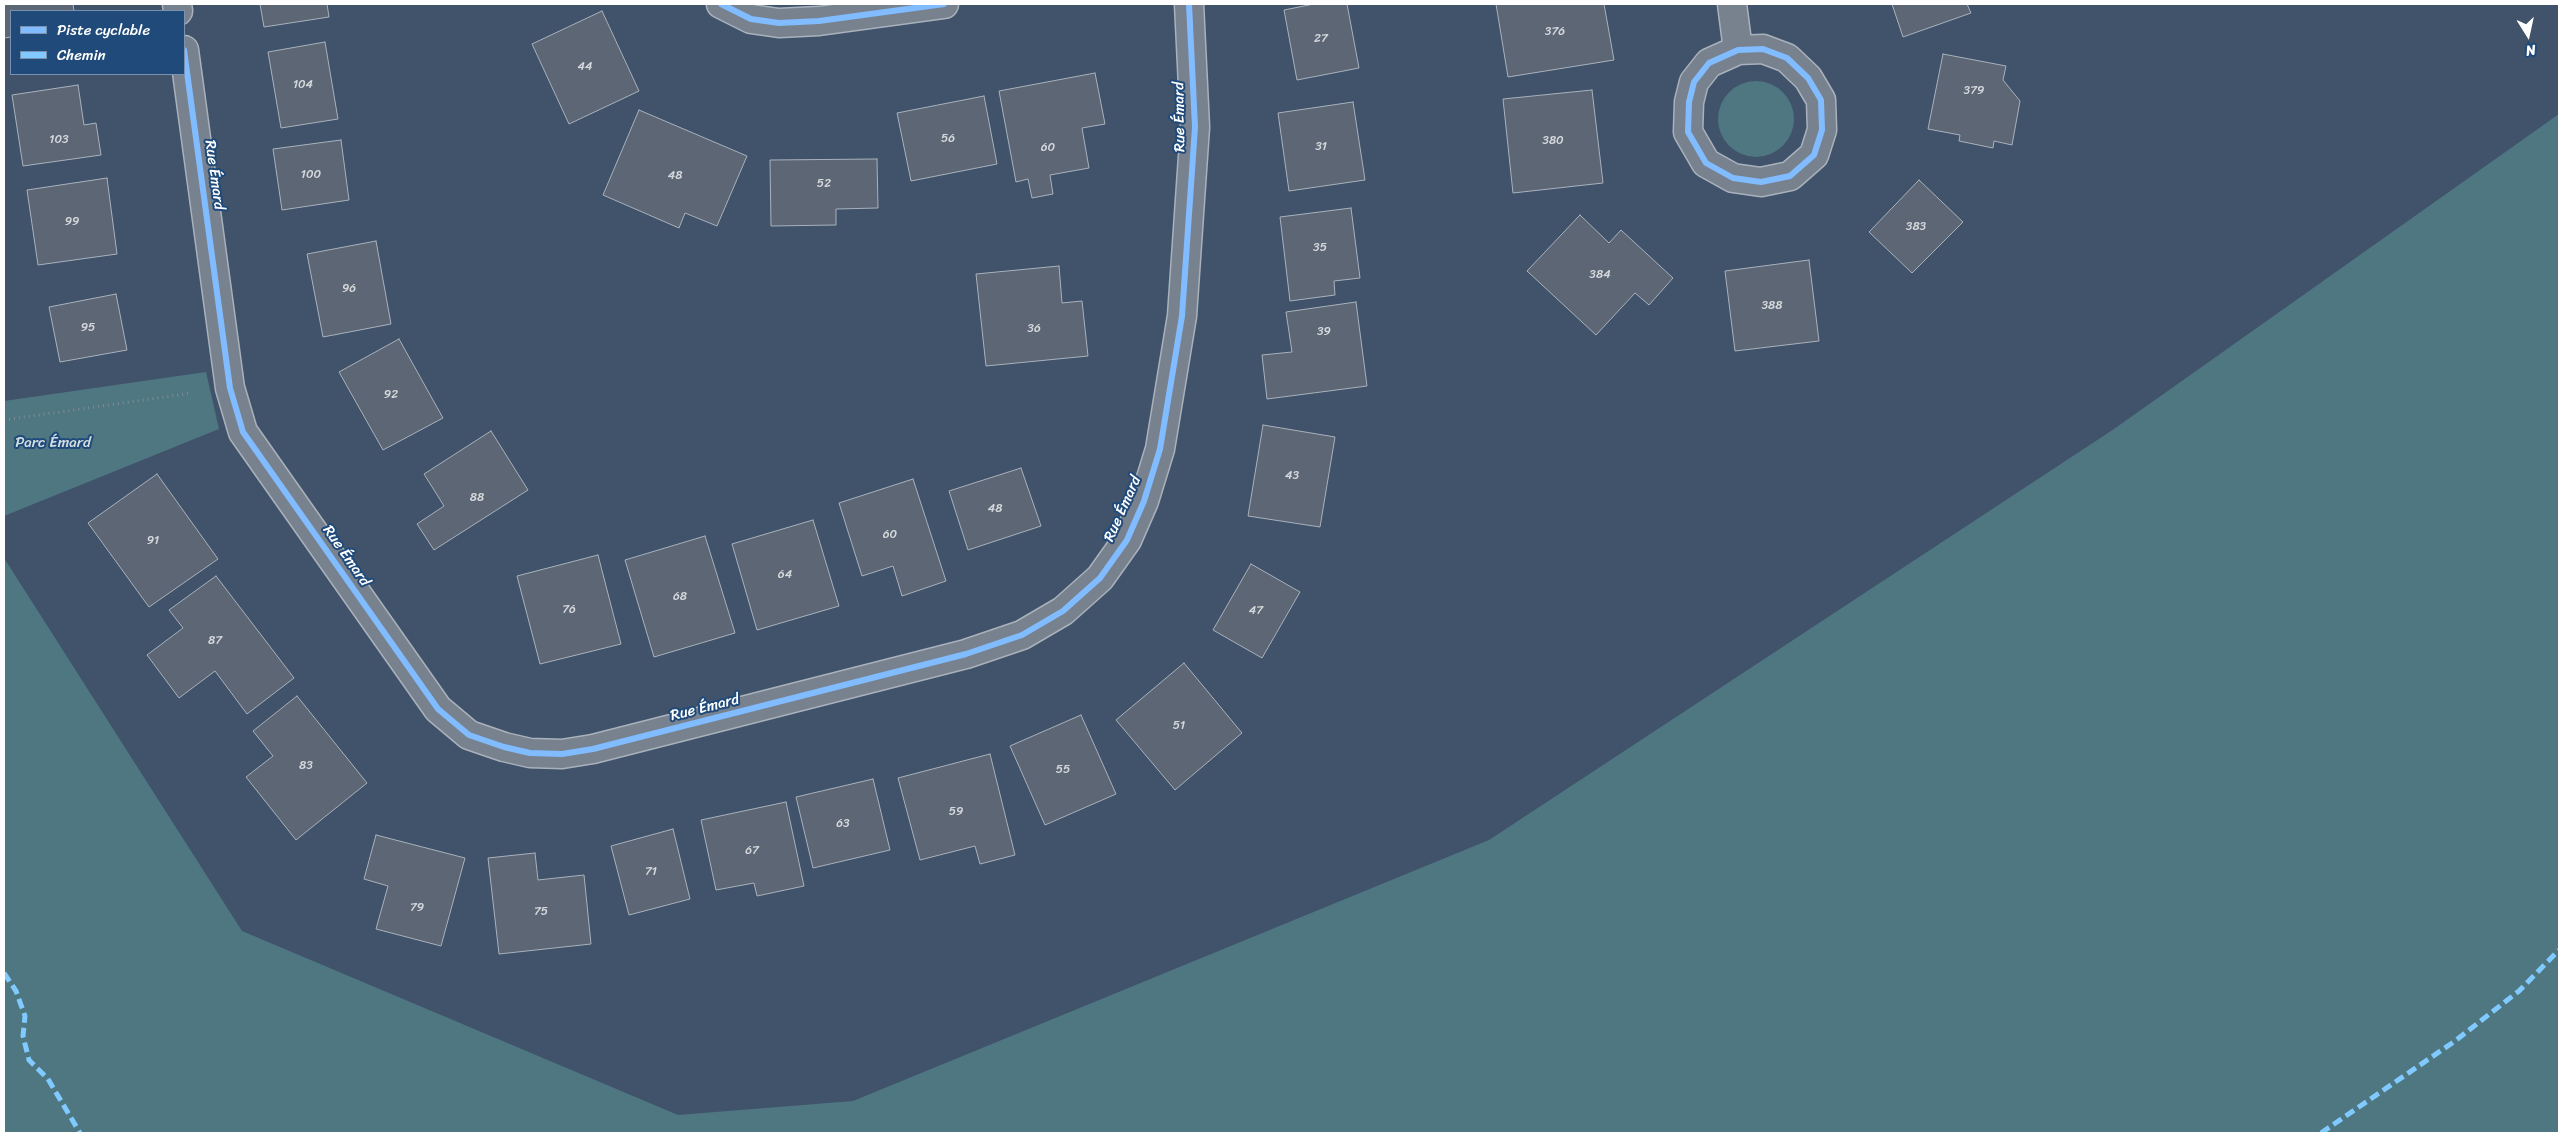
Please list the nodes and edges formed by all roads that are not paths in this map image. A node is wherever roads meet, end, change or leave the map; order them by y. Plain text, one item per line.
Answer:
1 (721, 4) edge
2 (944, 4) edge
3 (1189, 4) edge
4 (1732, 4) edge
5 (1738, 50) junction
6 (185, 57) edge

1 - 2 street
3 - 6 street, Rue Émard
4 - 5 street
5 - 5 street

